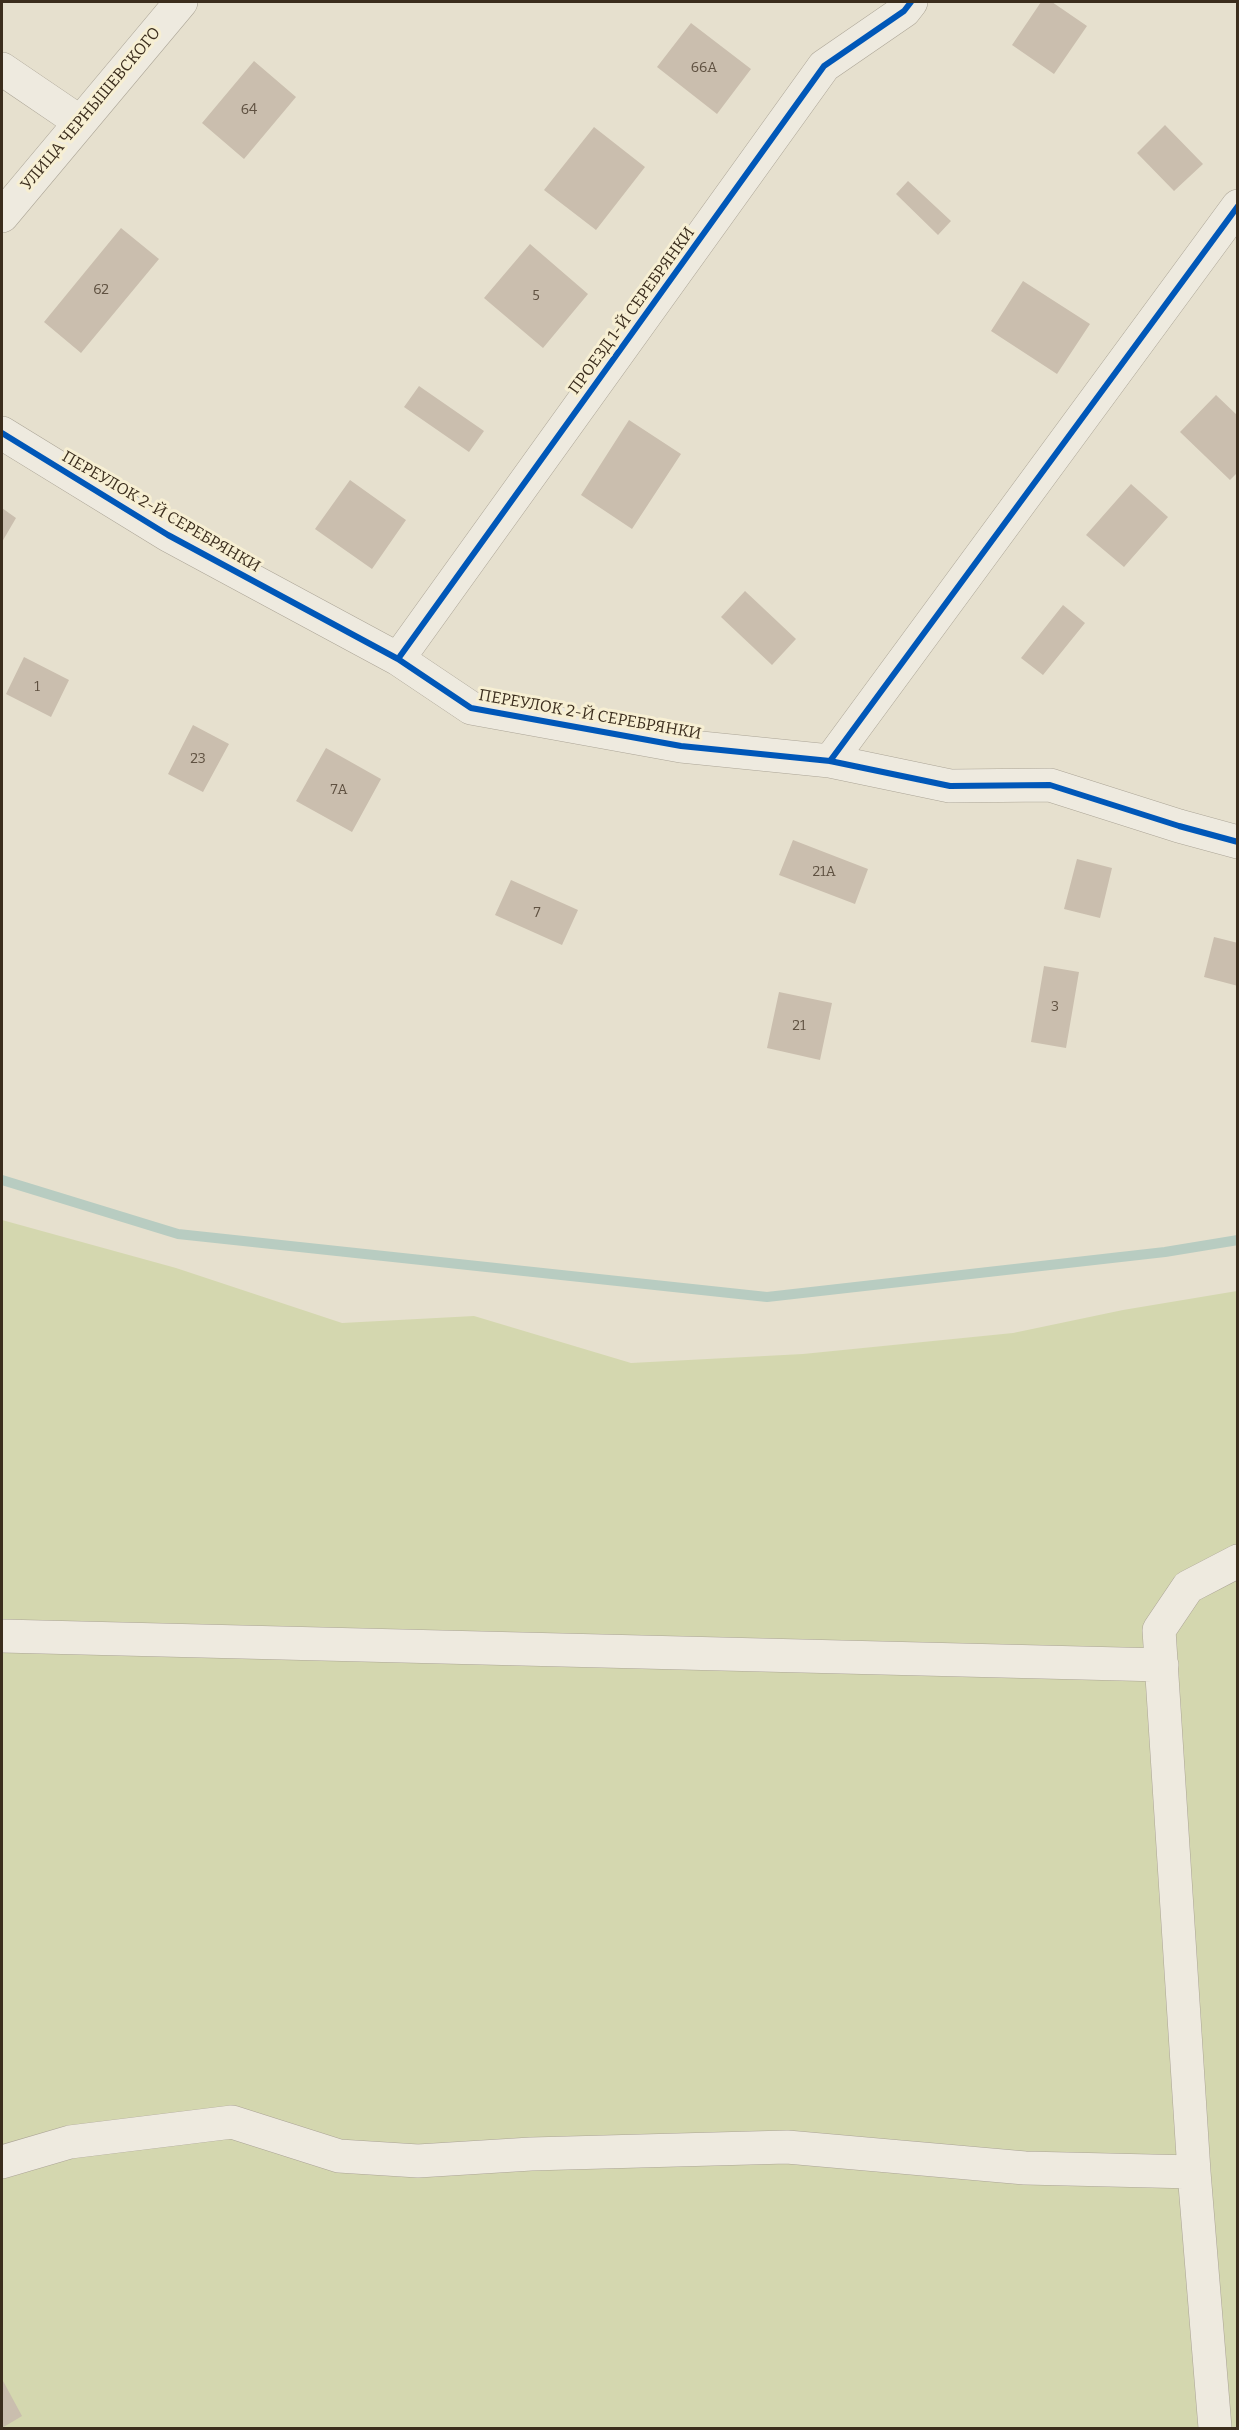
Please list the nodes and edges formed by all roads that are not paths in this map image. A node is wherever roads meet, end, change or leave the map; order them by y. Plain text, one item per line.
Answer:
1 (181, 2) edge
2 (911, 2) edge
3 (2, 69) edge
4 (80, 122) junction
5 (1238, 206) edge
6 (2, 216) edge
7 (2, 433) edge
8 (398, 659) junction
9 (830, 761) junction
10 (1238, 842) edge
11 (1238, 1561) edge
12 (2, 1636) edge
13 (1162, 1665) junction
14 (2, 2162) edge
15 (1194, 2172) junction
16 (1215, 2428) edge

1 - 4 street, УЛИЦА ЧЕРНЫШЕВСКОГО
2 - 8 street, ПРОЕЗД 1-Й СЕРЕБРЯНКИ
3 - 4 street
4 - 6 street, УЛИЦА ЧЕРНЫШЕВСКОГО
5 - 9 street
7 - 8 street, ПЕРЕУЛОК 2-Й СЕРЕБРЯНКИ
8 - 9 street, ПЕРЕУЛОК 2-Й СЕРЕБРЯНКИ
9 - 10 street, ПЕРЕУЛОК 2-Й СЕРЕБРЯНКИ
11 - 13 street
12 - 13 street
13 - 15 street
14 - 15 street
15 - 16 street

